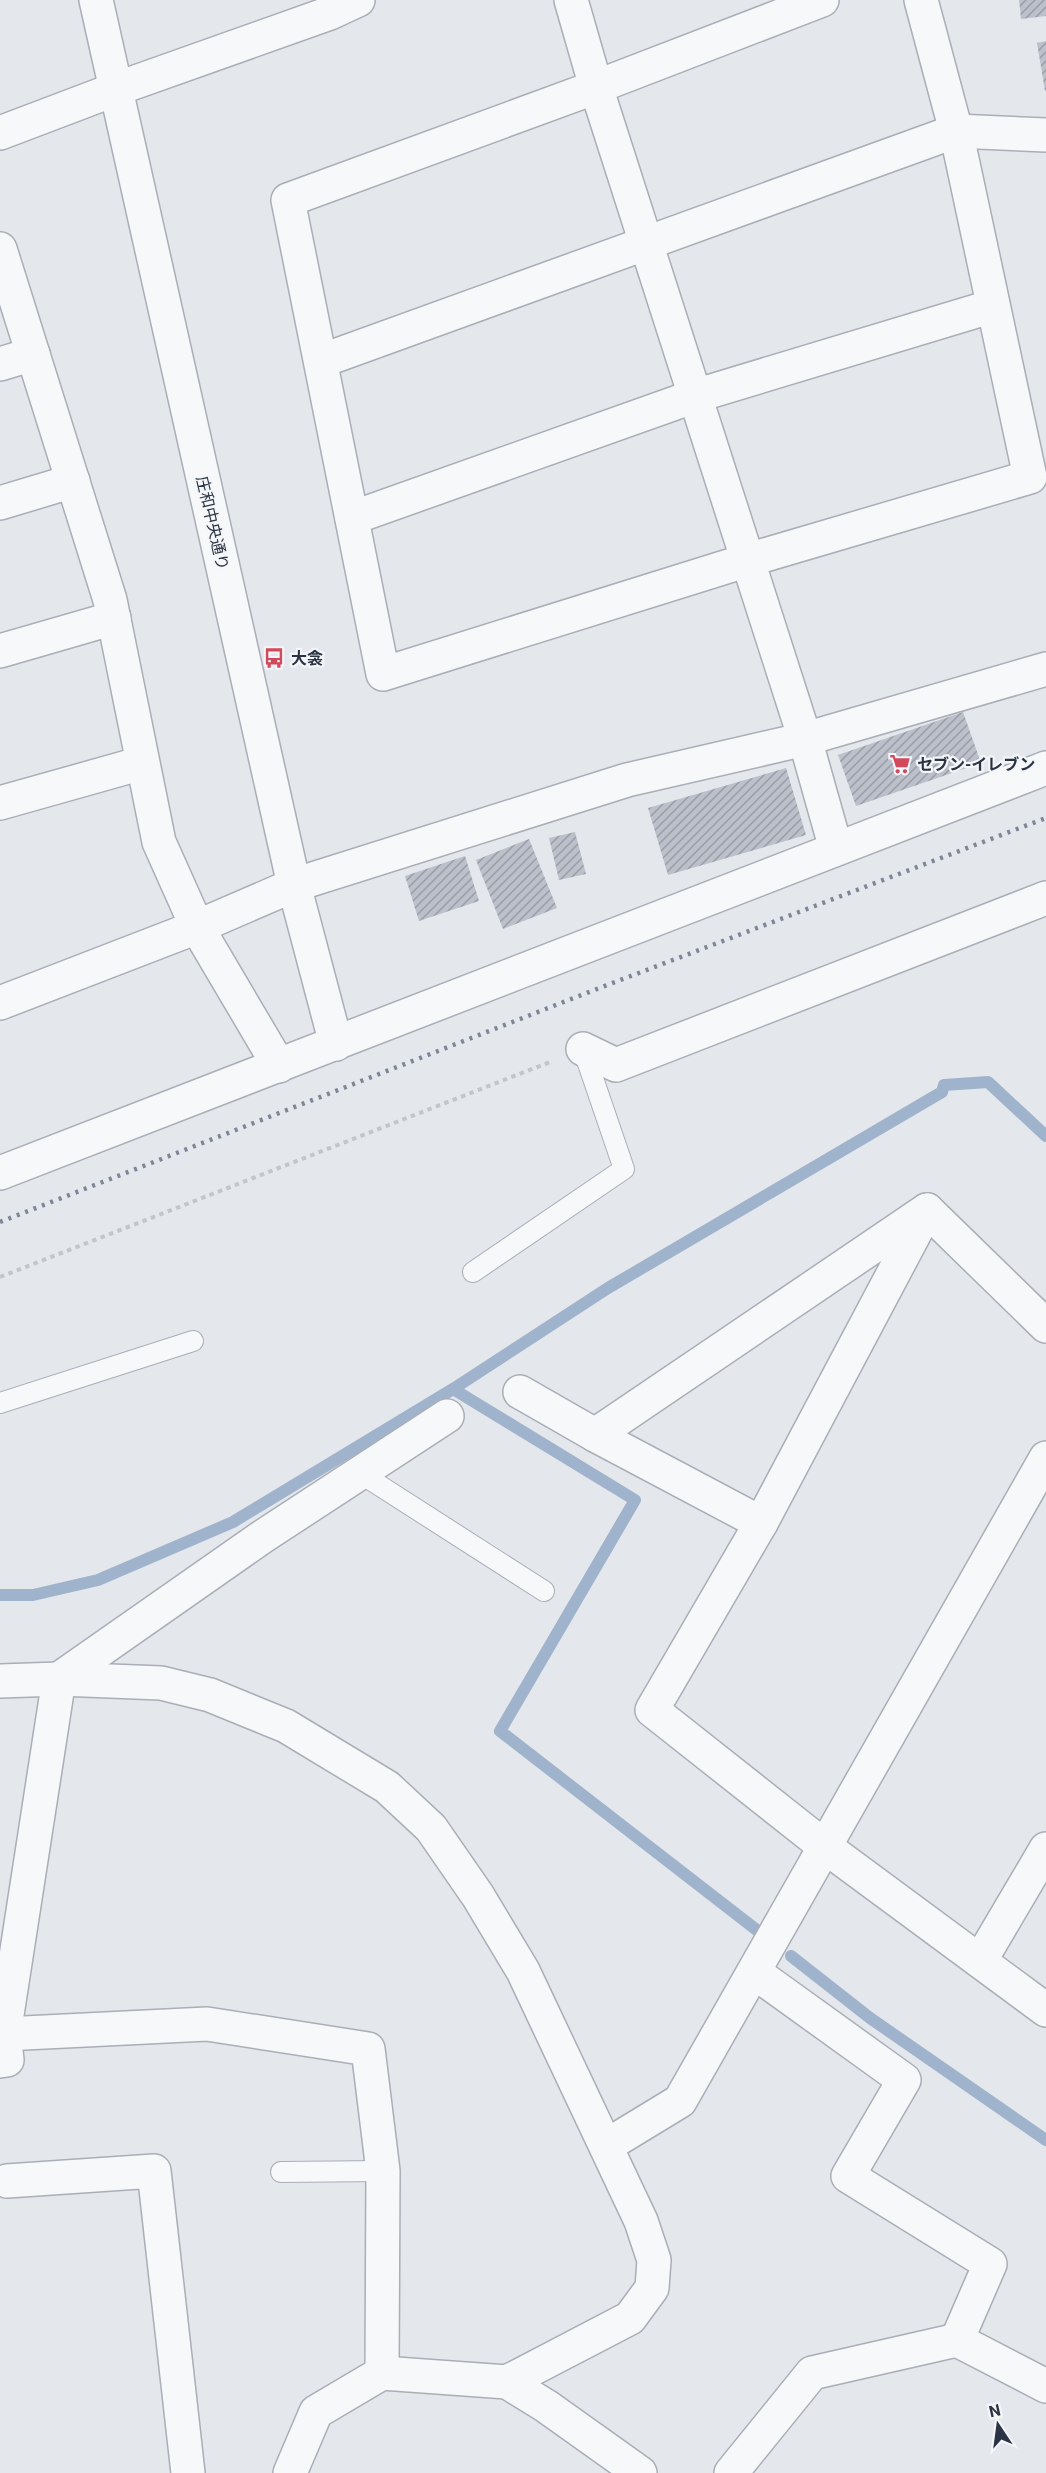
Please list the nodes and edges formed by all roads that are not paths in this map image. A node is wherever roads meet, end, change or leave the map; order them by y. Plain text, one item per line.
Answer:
1 (96, 0) edge
2 (358, 0) edge
3 (571, 0) edge
4 (822, 0) edge
5 (921, 0) edge
6 (596, 87) junction
7 (116, 89) junction
8 (956, 131) junction
9 (0, 133) edge
10 (1046, 135) edge
11 (647, 245) junction
12 (0, 249) edge
13 (993, 306) junction
14 (33, 354) junction
15 (321, 361) junction
16 (0, 364) edge
17 (695, 396) junction
18 (72, 481) junction
19 (0, 503) edge
20 (352, 518) junction
21 (748, 560) junction
22 (114, 618) junction
23 (0, 651) edge
24 (1046, 669) edge
25 (805, 739) junction
26 (142, 763) junction
27 (1046, 768) edge
28 (0, 802) edge
29 (836, 849) junction
30 (294, 885) junction
31 (1042, 907) edge
32 (197, 927) junction
33 (0, 1003) edge
34 (336, 1044) junction
35 (583, 1049) joint
36 (279, 1066) junction
37 (0, 1173) edge
38 (927, 1210) junction
39 (473, 1272) dead end
40 (1046, 1326) edge
41 (193, 1341) dead end
42 (520, 1392) dead end
43 (0, 1403) edge
44 (447, 1416) dead end
45 (595, 1435) junction
46 (1046, 1458) edge
47 (360, 1473) junction
48 (761, 1523) junction
49 (544, 1591) dead end
50 (59, 1679) junction
51 (0, 1681) edge
52 (824, 1846) junction
53 (1046, 1849) edge
54 (980, 1961) junction
55 (753, 1972) junction
56 (7, 1975) edge
57 (1046, 2010) edge
58 (2, 2048) edge
59 (606, 2146) junction
60 (383, 2171) junction
61 (281, 2172) dead end
62 (7, 2181) dead end
63 (957, 2340) junction
64 (382, 2373) junction
65 (507, 2382) junction
66 (1046, 2386) edge
67 (188, 2473) edge
68 (290, 2473) edge
69 (640, 2473) edge
70 (731, 2473) edge

1 - 7 street, 庄和中央通り
2 - 7 street
3 - 6 street
4 - 6 street
5 - 8 street
6 - 11 street
6 - 15 street
7 - 9 street
7 - 30 street, 庄和中央通り
8 - 10 street
8 - 11 street
8 - 13 street
11 - 15 street
11 - 17 street
12 - 14 street
13 - 17 street
13 - 21 street
14 - 16 street
14 - 18 street
15 - 20 street
17 - 20 street
17 - 21 street
18 - 19 street
18 - 22 street
20 - 21 street
21 - 25 street
22 - 23 street
22 - 26 street
24 - 25 street
25 - 29 street
25 - 30 street
26 - 28 street
26 - 32 street
27 - 29 street
29 - 34 street
30 - 32 street
30 - 34 street, 庄和中央通り
31 - 35 street
32 - 33 street
32 - 36 street
34 - 36 street
35 - 39 lane
36 - 37 street
38 - 40 street
38 - 45 street
38 - 48 street
41 - 43 lane
42 - 45 street
44 - 47 street
45 - 48 street
46 - 52 street
47 - 49 lane
47 - 50 street
48 - 52 street
50 - 51 street
50 - 56 street
50 - 59 street
52 - 54 street
52 - 55 street
53 - 54 street
54 - 57 street
55 - 59 street
55 - 63 street
56 - 58 street
58 - 60 street
59 - 65 street
60 - 61 lane
60 - 64 street
62 - 67 street
63 - 66 street
63 - 70 street
64 - 65 street
64 - 68 street
65 - 69 street

